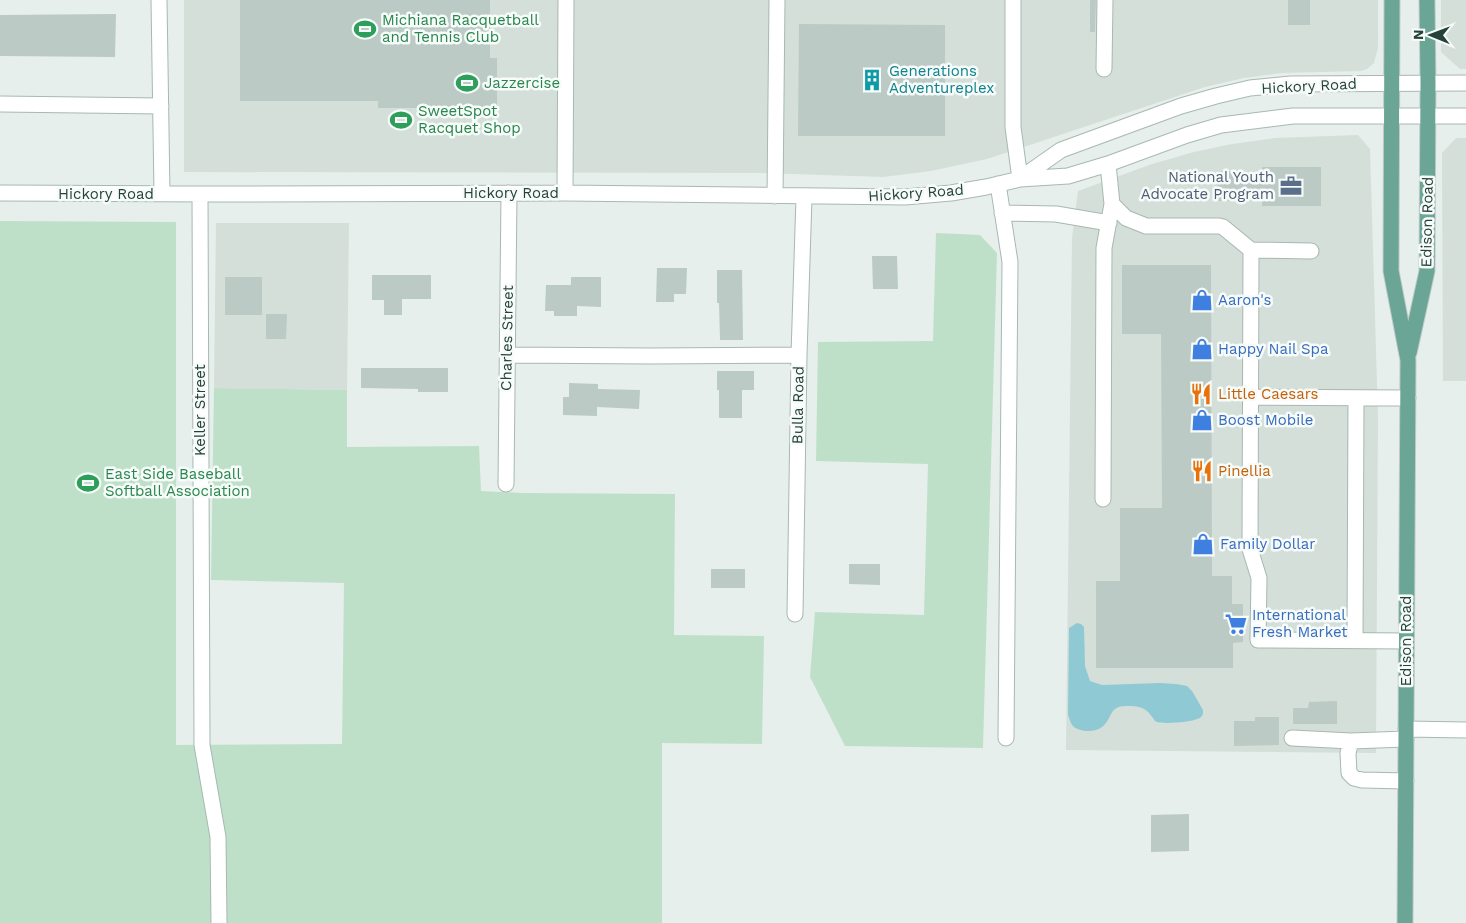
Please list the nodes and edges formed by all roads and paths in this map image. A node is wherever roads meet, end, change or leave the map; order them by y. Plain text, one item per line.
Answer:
1 (159, 0) edge
2 (566, 0) edge
3 (776, 0) edge
4 (1013, 0) edge
5 (1105, 0) edge
6 (1392, 0) edge
7 (1428, 0) edge
8 (1104, 69) dead end
9 (1428, 82) junction
10 (1391, 83) junction
11 (1466, 83) edge
12 (0, 104) edge
13 (161, 106) junction
14 (1392, 115) junction
15 (1428, 116) junction
16 (1466, 116) edge
17 (1108, 164) junction
18 (1020, 179) junction
19 (998, 184) junction
20 (0, 193) edge
21 (509, 193) junction
22 (565, 193) junction
23 (162, 194) junction
24 (200, 194) junction
25 (776, 196) junction
26 (804, 197) junction
27 (1112, 204) junction
28 (1002, 213) junction
29 (1109, 223) junction
30 (1251, 250) junction
31 (1311, 251) dead end
32 (507, 355) junction
33 (799, 355) junction
34 (1408, 360) junction
35 (1250, 397) junction
36 (1356, 398) junction
37 (1408, 398) junction
38 (506, 484) dead end
39 (1103, 499) dead end
40 (794, 614) dead end
41 (1355, 640) junction
42 (1406, 641) junction
43 (1466, 730) edge
44 (1406, 734) junction
45 (1006, 738) dead end
46 (1292, 738) dead end
47 (1351, 741) junction
48 (1406, 781) junction
49 (219, 923) edge
50 (1405, 923) edge

1 - 13 street
2 - 22 street
3 - 25 street
4 - 18 street
5 - 8 street
6 - 10 main road, Edison Road
7 - 9 main road, Edison Road
9 - 10 street, Hickory Road
9 - 11 street, Hickory Road
9 - 15 main road, Edison Road
10 - 14 main road, Edison Road
10 - 18 street, Hickory Road
12 - 13 street
13 - 23 street
14 - 15 street, Hickory Road
14 - 17 street, Hickory Road
14 - 34 main road, Edison Road
15 - 16 street, Hickory Road
15 - 34 main road, Edison Road
17 - 18 street, Hickory Road
17 - 27 street
18 - 19 street, Hickory Road
19 - 26 street, Hickory Road
19 - 28 street
20 - 23 street, Hickory Road
21 - 22 street, Hickory Road
21 - 24 street, Hickory Road
21 - 32 street, Charles Street
22 - 25 street, Hickory Road
23 - 24 street, Hickory Road
24 - 49 street, Keller Street
25 - 26 street, Hickory Road
26 - 33 street, Bulla Road
27 - 29 street
27 - 30 street
28 - 29 street
28 - 45 street
29 - 39 street
30 - 31 street
30 - 35 street
32 - 33 street
32 - 38 street, Charles Street
33 - 40 street, Bulla Road
34 - 37 main road, Edison Road
35 - 36 street
35 - 41 street
36 - 37 street
36 - 41 street
37 - 42 main road, Edison Road
41 - 42 street
42 - 44 main road, Edison Road
43 - 44 street
44 - 47 street
44 - 48 main road, Edison Road
46 - 47 street
47 - 48 street
48 - 50 main road, Edison Road

